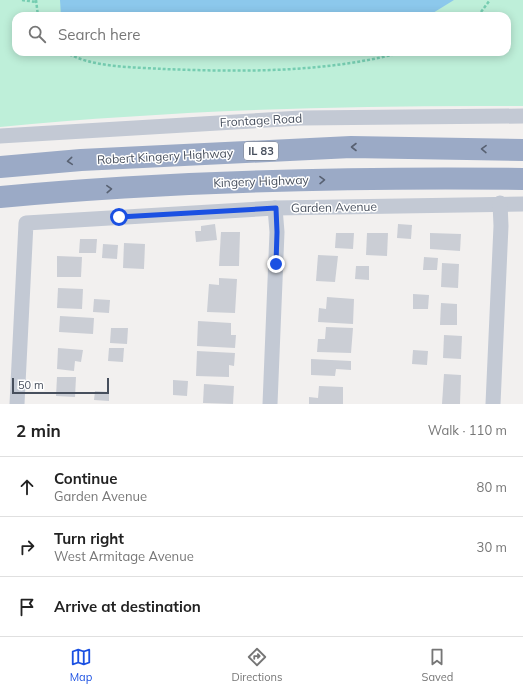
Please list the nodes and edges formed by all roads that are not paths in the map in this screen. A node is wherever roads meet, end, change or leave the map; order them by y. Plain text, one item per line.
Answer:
1 (523, 116) edge
2 (0, 136) edge
3 (523, 150) edge
4 (0, 167) edge
5 (523, 179) edge
6 (0, 197) edge
7 (500, 203) junction
8 (523, 204) edge
9 (276, 208) junction
10 (17, 404) edge
11 (270, 404) edge
12 (493, 404) edge

1 - 2 street, Frontage Road
3 -> 4 highway, Robert Kingery Highway / IL 83
6 -> 5 highway, Kingery Highway
7 - 8 street, Garden Avenue
7 - 9 street, Garden Avenue
7 - 12 street
9 - 10 street, Garden Avenue
9 - 11 street

